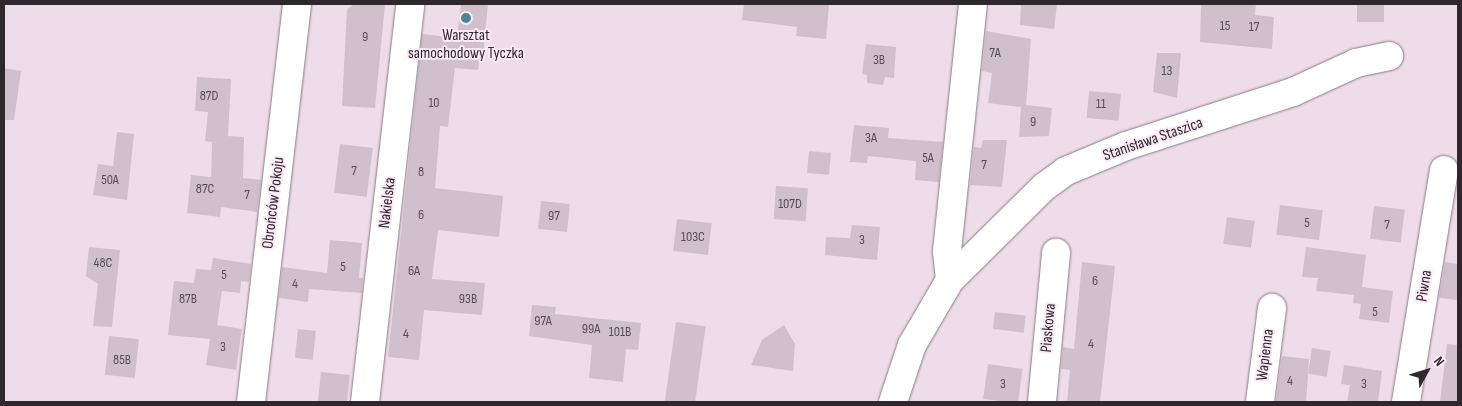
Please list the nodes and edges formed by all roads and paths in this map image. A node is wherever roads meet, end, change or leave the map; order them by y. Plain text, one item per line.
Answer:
1 (297, 4) edge
2 (410, 4) edge
3 (973, 4) edge
4 (1389, 56) dead end
5 (1444, 170) dead end
6 (1056, 253) dead end
7 (950, 280) junction
8 (1272, 308) dead end
9 (251, 402) edge
10 (365, 402) edge
11 (893, 402) edge
12 (1042, 402) edge
13 (1260, 402) edge
14 (1406, 402) edge

1 - 9 street, Obrońców Pokoju
2 - 10 street, Nakielska
3 - 7 street
4 - 7 street, Stanisława Staszica
5 - 14 street, Piwna
6 - 12 street, Piaskowa
7 - 11 street, Stanisława Staszica
8 - 13 street, Wapienna

